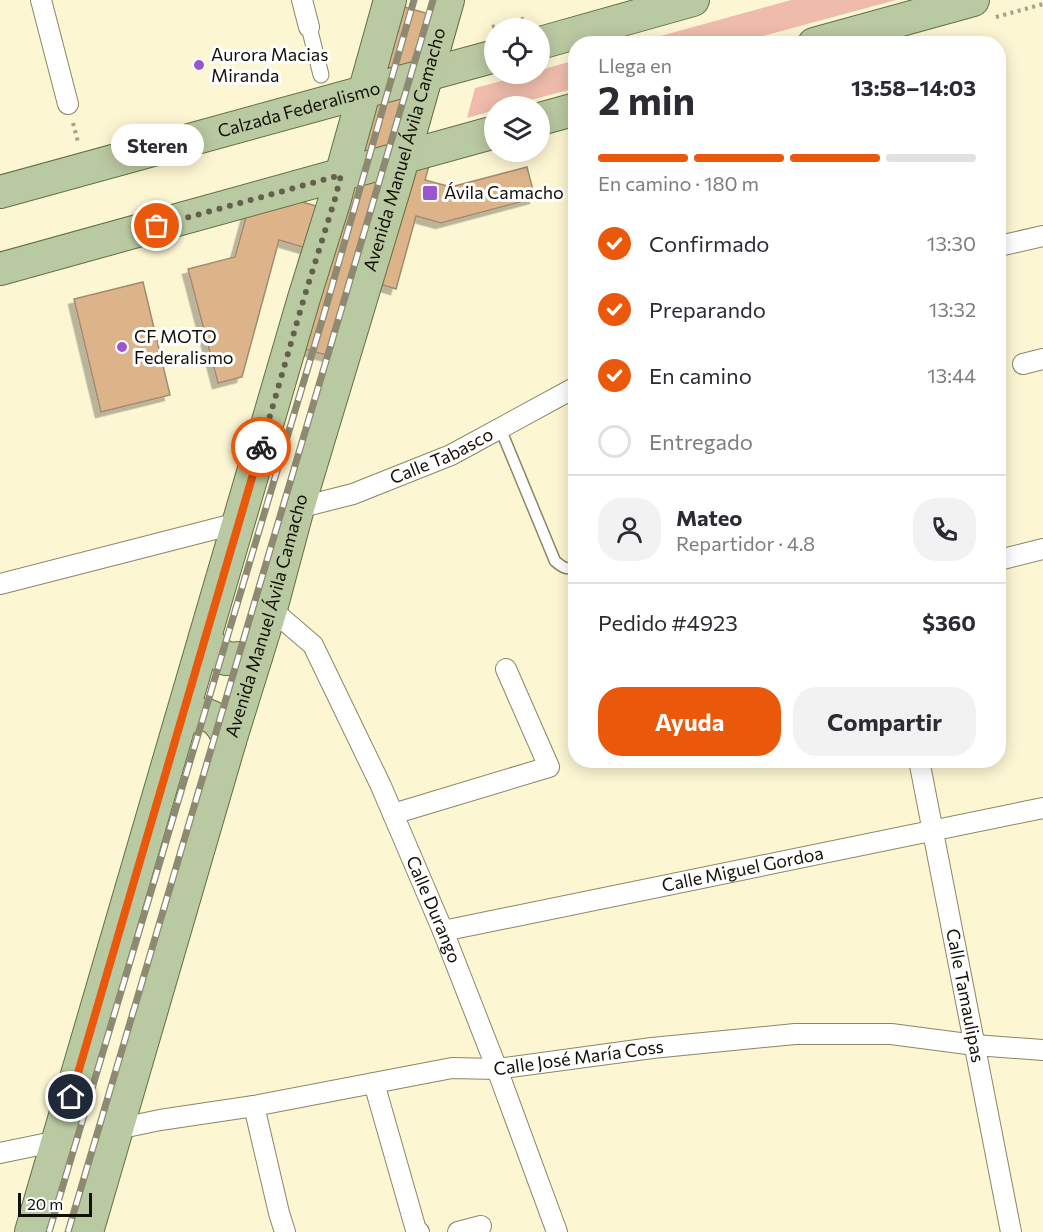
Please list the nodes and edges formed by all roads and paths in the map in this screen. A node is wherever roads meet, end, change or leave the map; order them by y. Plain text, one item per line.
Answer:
1 (41, 0) edge
2 (302, 0) edge
3 (390, 0) edge
4 (448, 0) edge
5 (693, 0) edge
6 (973, 0) edge
7 (309, 27) joint
8 (843, 36) edge
9 (550, 40) edge
10 (484, 59) edge
11 (321, 75) dead end
12 (427, 75) junction
13 (363, 93) junction
14 (68, 104) joint
15 (568, 111) edge
16 (550, 116) edge
17 (484, 135) edge
18 (402, 157) junction
19 (85, 169) junction
20 (341, 175) junction
21 (0, 192) edge
22 (1043, 236) edge
23 (1006, 244) edge
24 (0, 269) edge
25 (1043, 359) edge
26 (1023, 364) dead end
27 (568, 391) edge
28 (500, 428) junction
29 (298, 508) junction
30 (238, 523) junction
31 (1043, 549) edge
32 (1006, 558) edge
33 (568, 569) edge
34 (0, 584) edge
35 (271, 609) junction
36 (205, 637) junction
37 (256, 657) junction
38 (506, 669) dead end
39 (181, 720) junction
40 (230, 741) junction
41 (921, 768) edge
42 (1043, 808) edge
43 (393, 814) junction
44 (933, 830) junction
45 (443, 931) junction
46 (975, 1045) junction
47 (1043, 1050) edge
48 (497, 1069) junction
49 (374, 1083) junction
50 (254, 1106) junction
51 (117, 1129) junction
52 (58, 1141) junction
53 (0, 1153) edge
54 (481, 1226) dead end
55 (31, 1232) edge
56 (87, 1232) edge
57 (285, 1232) edge
58 (419, 1232) edge
59 (458, 1232) edge
60 (557, 1232) edge
61 (1011, 1232) edge

1 - 14 street
2 - 7 street
3 - 13 main road
4 - 12 main road, Avenida Manuel Ávila Camacho
5 - 9 main road
6 - 8 main road
7 - 11 street
10 - 12 main road, Calzada Federalismo
12 - 13 main road, Calzada Federalismo
12 - 18 main road, Avenida Manuel Ávila Camacho
13 - 19 main road, Calzada Federalismo
13 - 20 main road
14 - 19 path
15 - 16 main road
17 - 18 main road
18 - 20 main road
18 - 29 main road, Avenida Manuel Ávila Camacho
19 - 21 main road, Calzada Federalismo
20 - 24 main road
20 - 30 main road
22 - 23 street
25 - 26 street
27 - 28 street, Calle Tabasco
28 - 29 street, Calle Tabasco
28 - 33 lane
29 - 35 main road, Avenida Manuel Ávila Camacho
30 - 34 street
30 - 36 main road
31 - 32 street
35 - 37 main road, Avenida Manuel Ávila Camacho
35 - 43 street, Calle Durango
36 - 37 main road
36 - 39 main road
37 - 40 main road, Avenida Manuel Ávila Camacho
38 - 43 street
39 - 40 main road
39 - 52 main road
40 - 51 main road, Avenida Manuel Ávila Camacho
41 - 44 street, Calle Tamaulipas
42 - 44 street, Calle Miguel Gordoa
43 - 45 street, Calle Durango
44 - 45 street, Calle Miguel Gordoa
44 - 46 street, Calle Tamaulipas
45 - 48 street, Calle Durango
46 - 47 street, Calle José María Coss
46 - 48 street, Calle José María Coss
46 - 61 street, Calle Tamaulipas
48 - 49 street, Calle José María Coss
48 - 60 street, Calle Durango
49 - 50 street, Calle José María Coss
49 - 58 street
50 - 51 street, Calle José María Coss
50 - 57 street
51 - 56 main road, Avenida Manuel Ávila Camacho
52 - 53 street
52 - 55 main road
54 - 59 street

